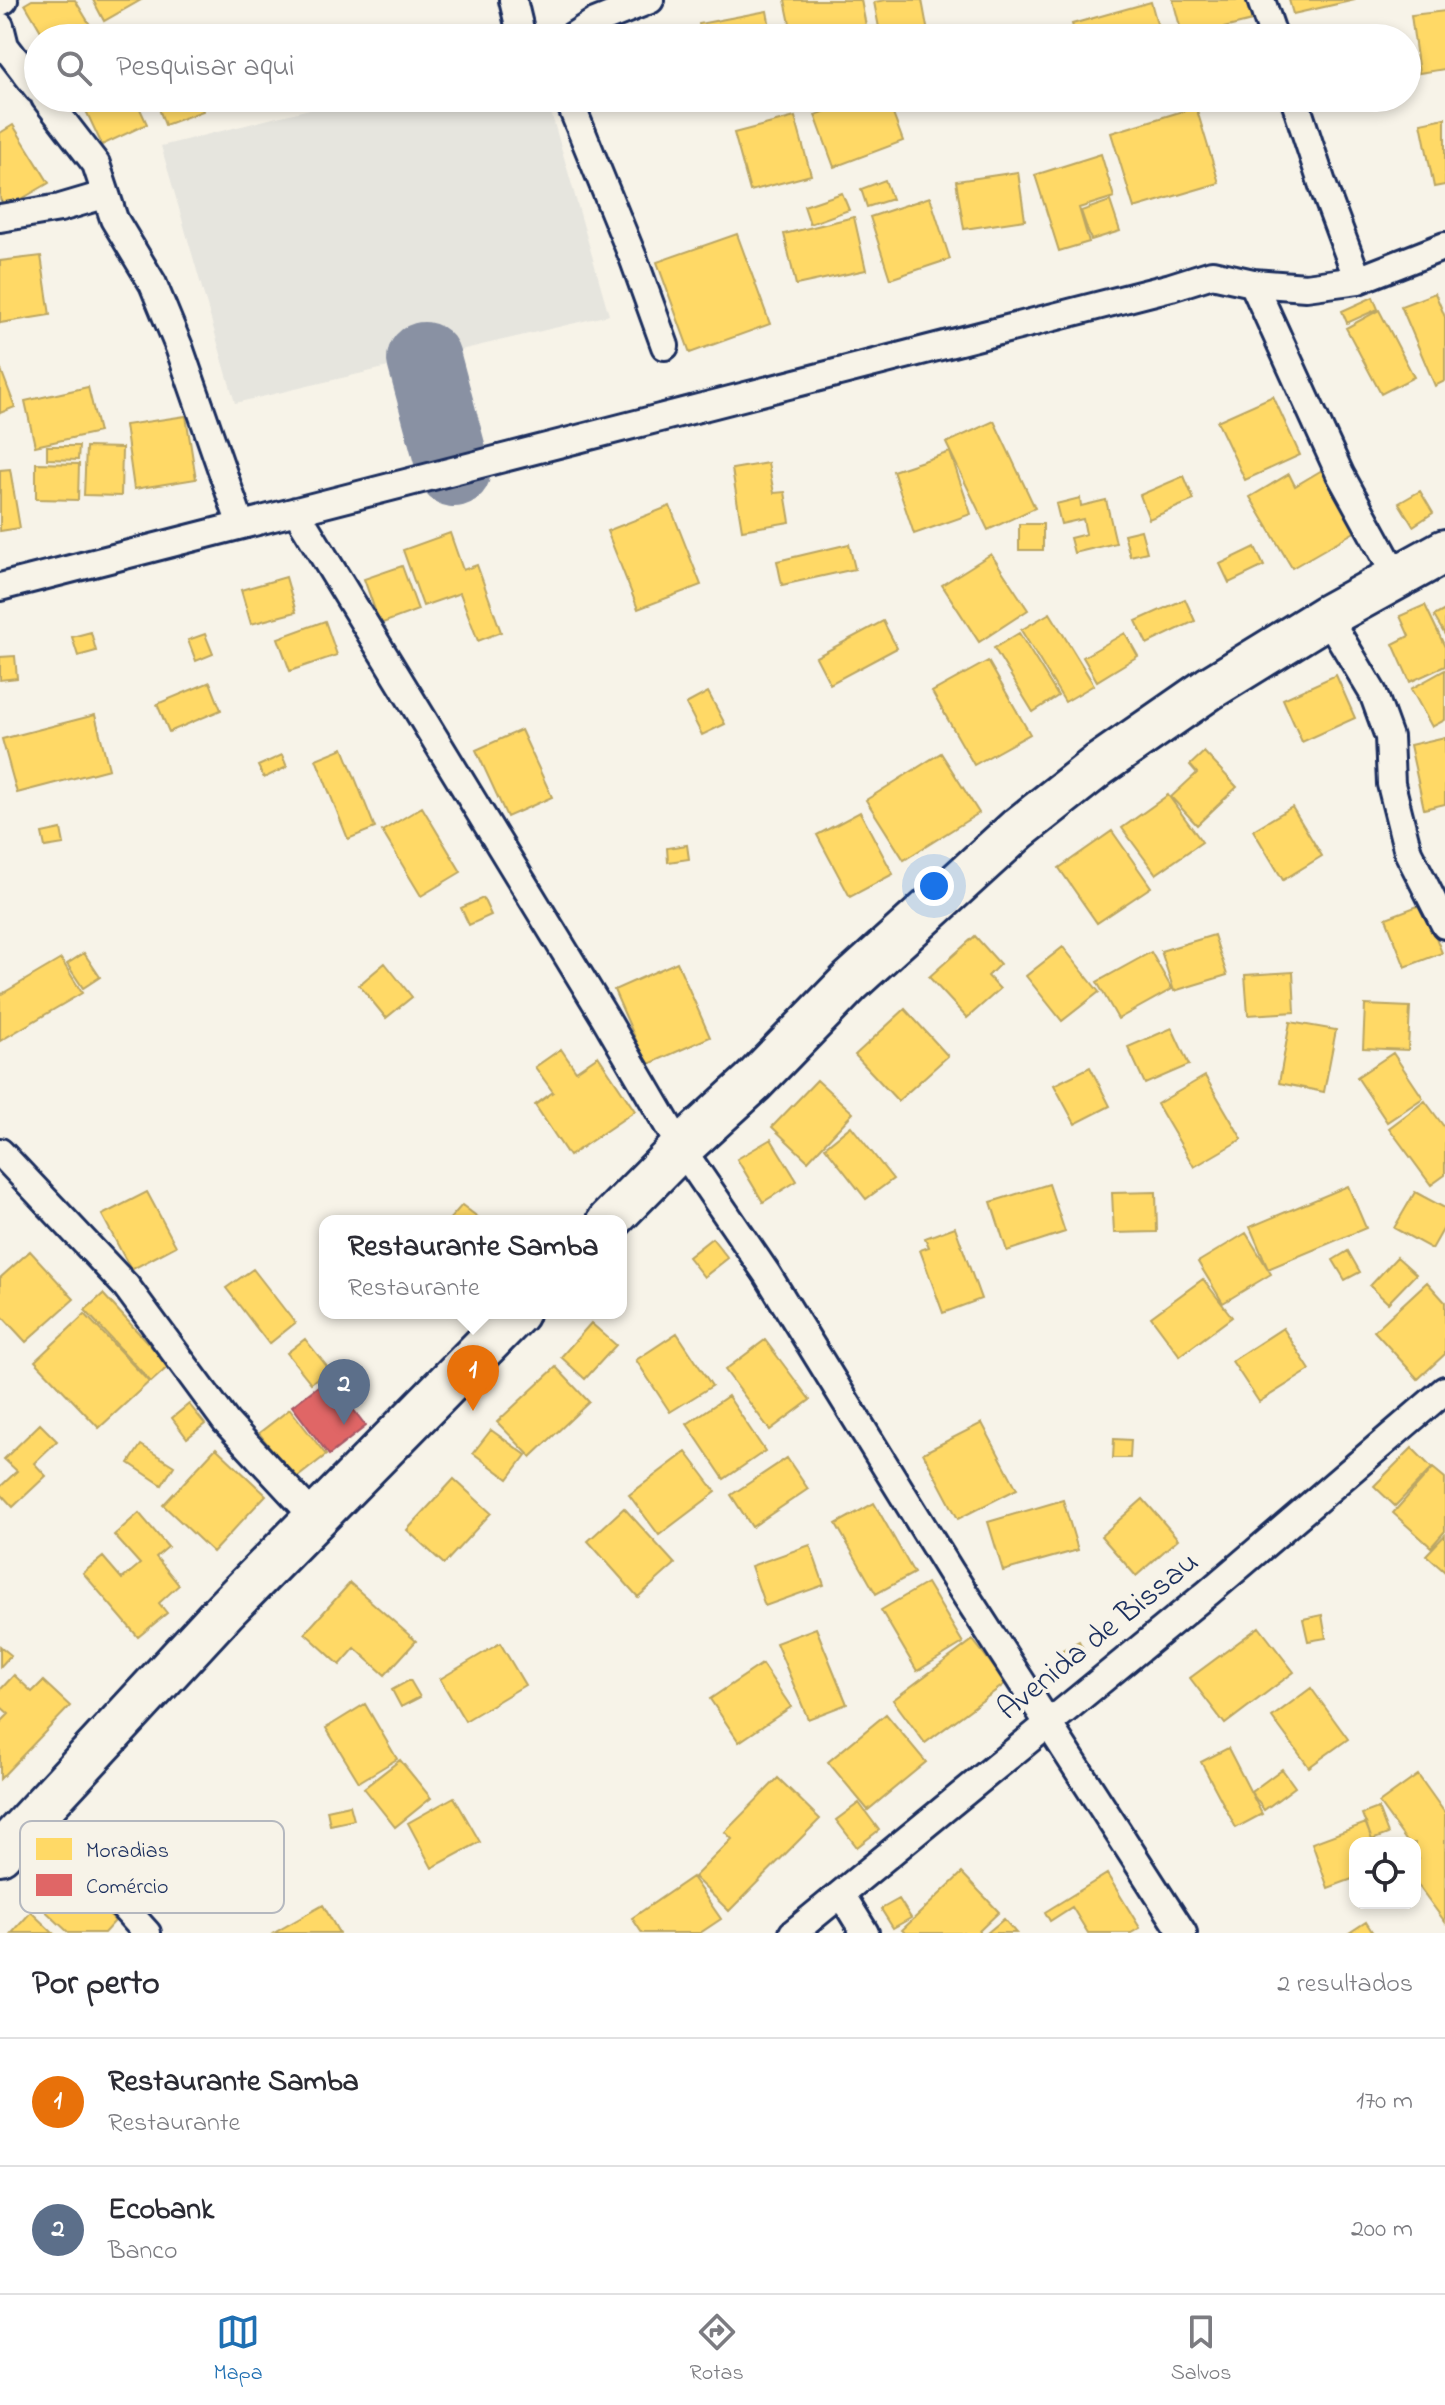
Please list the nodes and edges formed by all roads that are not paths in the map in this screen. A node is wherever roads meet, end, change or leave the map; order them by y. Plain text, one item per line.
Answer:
1 (513, 0) edge
2 (650, 0) edge
3 (1261, 0) edge
4 (519, 24) edge
5 (592, 24) edge
6 (1269, 24) edge
7 (0, 26) edge
8 (24, 71) edge
9 (56, 112) edge
10 (574, 112) edge
11 (1299, 112) edge
12 (104, 195) junction
13 (0, 218) edge
14 (1445, 246) edge
15 (1358, 280) junction
16 (1253, 283) junction
17 (665, 346) dead end
18 (296, 511) junction
19 (241, 525) junction
20 (1445, 551) edge
21 (1396, 576) junction
22 (0, 587) edge
23 (1327, 616) junction
24 (1445, 925) edge
25 (681, 1148) junction
26 (0, 1152) edge
27 (615, 1215) edge
28 (511, 1319) edge
29 (1445, 1390) edge
30 (314, 1517) junction
31 (1049, 1721) junction
32 (38, 1813) junction
33 (30, 1821) edge
34 (45, 1821) edge
35 (20, 1832) edge
36 (0, 1853) edge
37 (841, 1894) junction
38 (129, 1913) edge
39 (147, 1933) edge
40 (793, 1933) edge
41 (865, 1933) edge
42 (1183, 1933) edge

1 - 4 street
2 - 5 street
3 - 6 street
7 - 8 street
9 - 12 street
10 - 17 street
11 - 15 street
12 - 13 street
12 - 19 street
14 - 15 street
15 - 16 street
16 - 18 street
16 - 21 street
18 - 19 street
18 - 25 street
19 - 22 street
20 - 21 main road
21 - 23 main road
23 - 24 street
23 - 25 main road
25 - 27 main road
25 - 31 street
26 - 30 street
28 - 30 main road
29 - 31 street, Avenida de Bissau
30 - 32 main road
31 - 37 street, Avenida de Bissau
31 - 42 street
32 - 33 main road
32 - 34 street
35 - 36 main road
37 - 40 street, Avenida de Bissau
37 - 41 street
38 - 39 street

